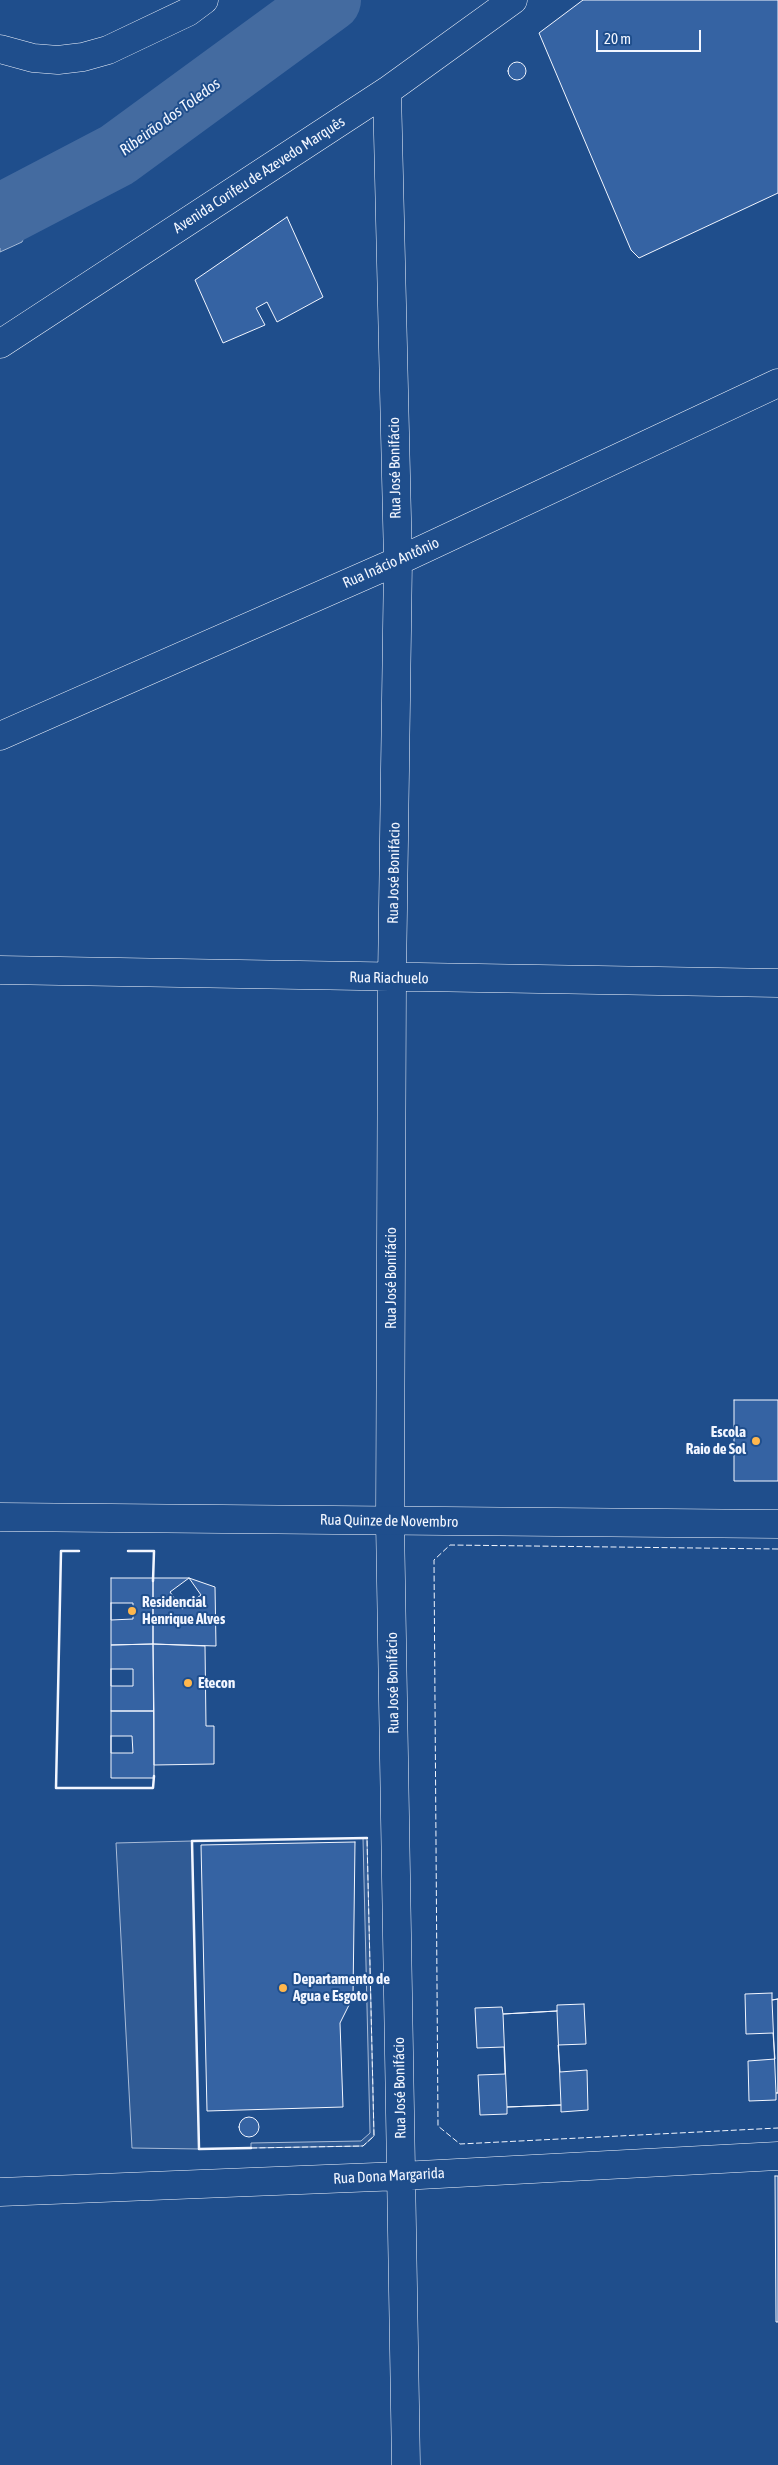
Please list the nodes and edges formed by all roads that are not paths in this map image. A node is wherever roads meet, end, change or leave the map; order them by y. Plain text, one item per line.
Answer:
1 (204, 0) edge
2 (513, 0) edge
3 (0, 49) edge
4 (386, 91) junction
5 (0, 344) edge
6 (778, 383) edge
7 (398, 560) junction
8 (0, 736) edge
9 (0, 970) edge
10 (392, 978) junction
11 (778, 983) edge
12 (0, 1517) edge
13 (390, 1522) junction
14 (778, 1524) edge
15 (778, 2156) edge
16 (401, 2176) junction
17 (0, 2192) edge
18 (406, 2465) edge

1 - 3 street
2 - 4 street, Avenida Corifeu de Azevedo Marquês
4 - 5 street, Avenida Corifeu de Azevedo Marquês
4 - 7 street, Rua José Bonifácio
6 - 7 street, Rua Inácio Antônio
7 - 8 street, Rua Inácio Antônio
7 - 10 street, Rua José Bonifácio
9 - 10 street, Rua Riachuelo
10 - 11 street, Rua Riachuelo
10 - 13 street, Rua José Bonifácio
12 - 13 street, Rua Quinze de Novembro
13 - 14 street, Rua Quinze de Novembro
13 - 16 street, Rua José Bonifácio
15 - 16 street, Rua Dona Margarida
16 - 17 street, Rua Dona Margarida
16 - 18 street, Rua José Bonifácio

